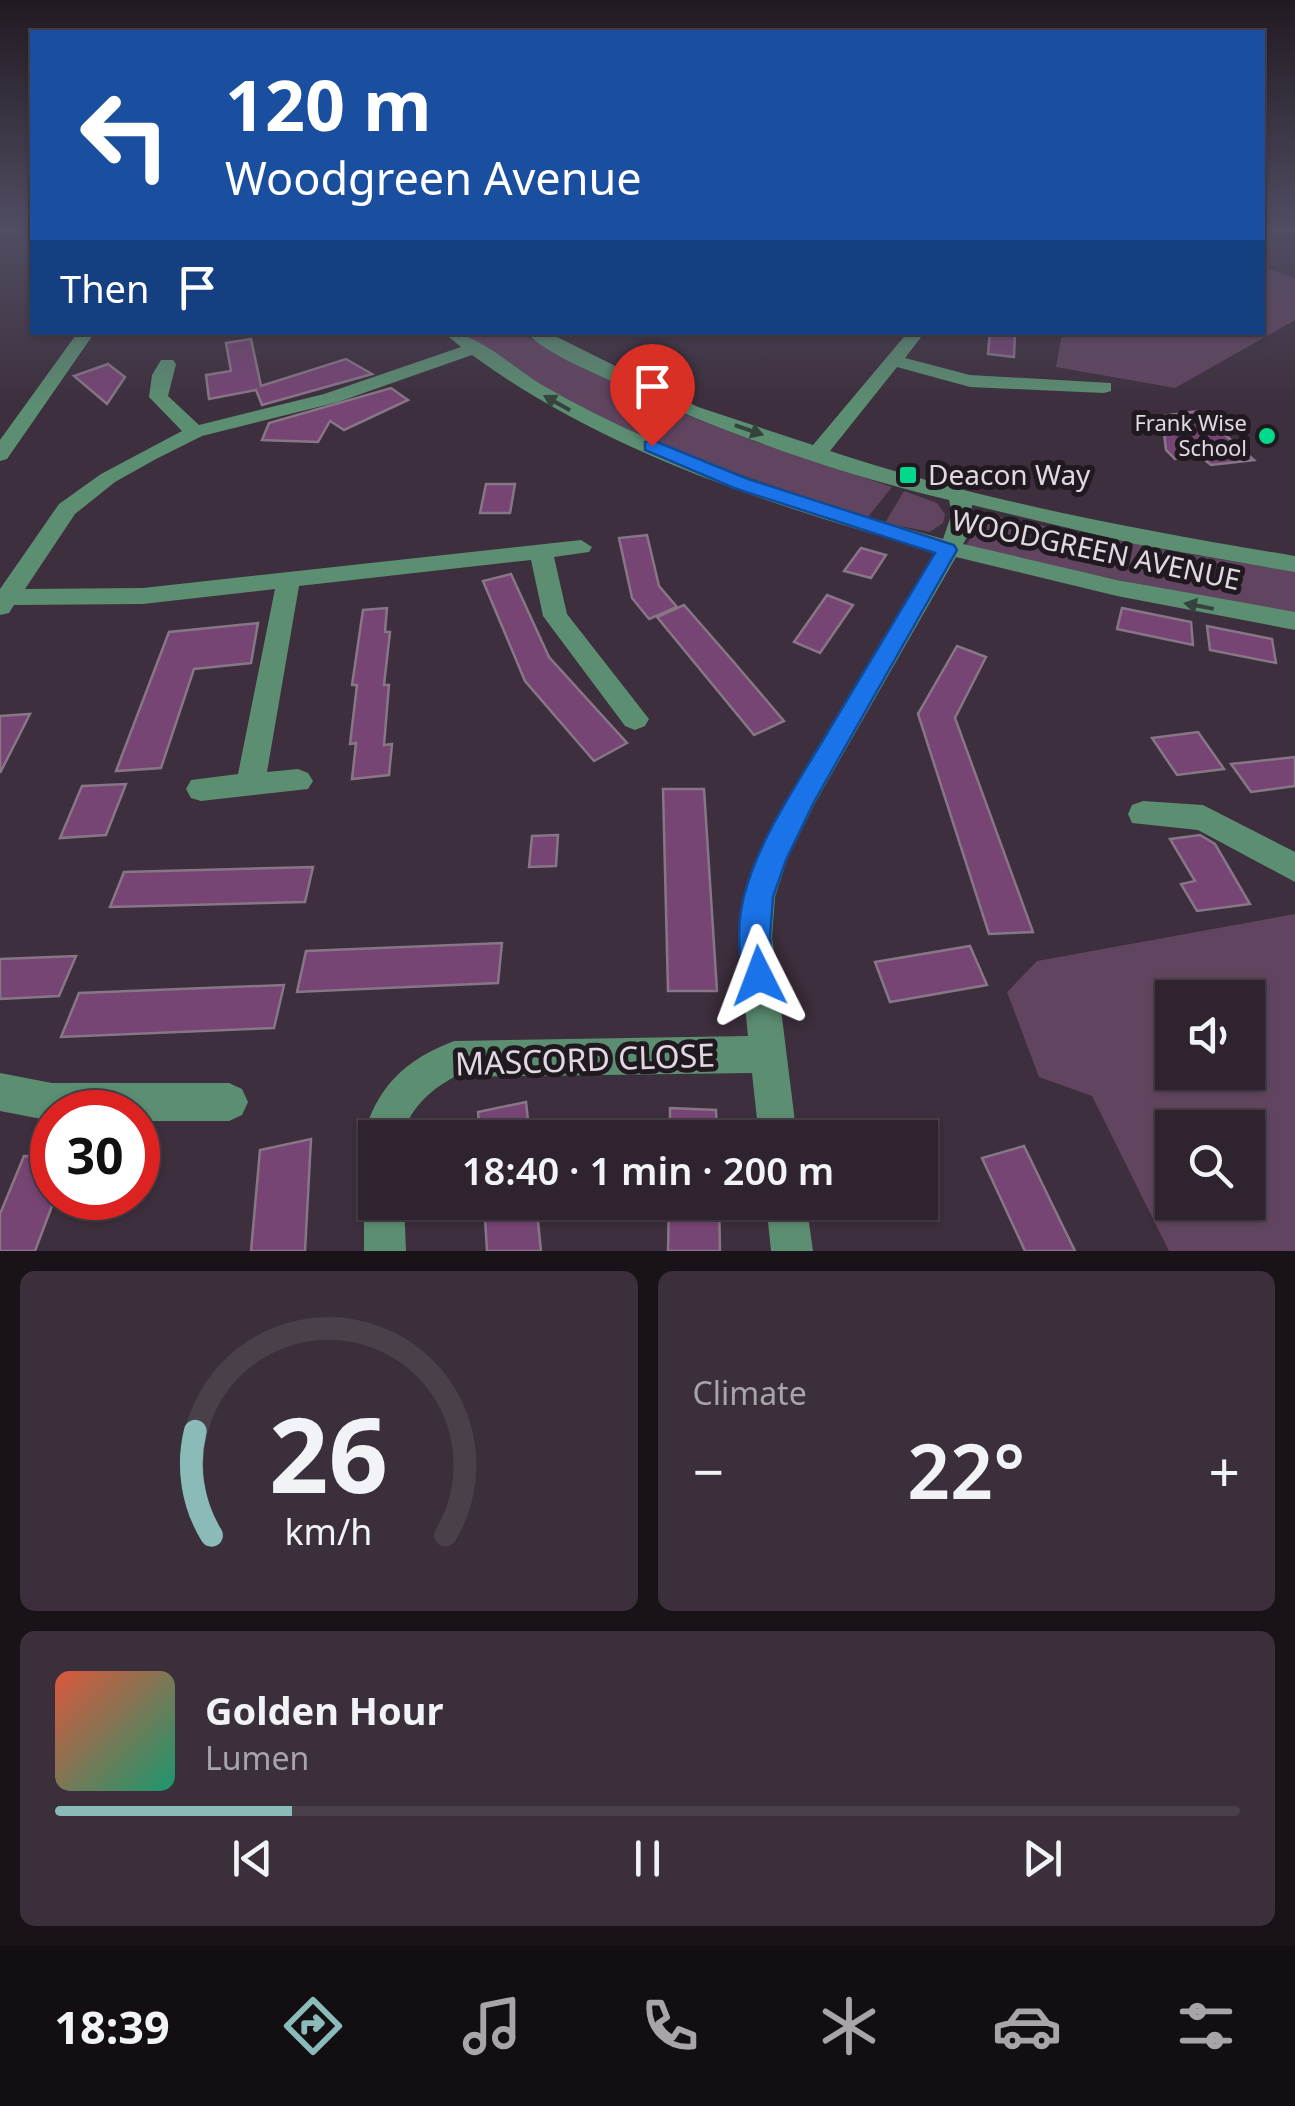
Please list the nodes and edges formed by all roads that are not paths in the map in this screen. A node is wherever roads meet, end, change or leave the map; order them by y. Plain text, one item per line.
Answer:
1 (84, 335) edge
2 (455, 335) edge
3 (539, 335) edge
4 (915, 335) edge
5 (472, 349) junction
6 (894, 360) junction
7 (166, 364) dead end
8 (1104, 387) dead end
9 (195, 432) junction
10 (2, 449) edge
11 (818, 454) junction
12 (959, 497) junction
13 (582, 547) dead end
14 (947, 550) junction
15 (541, 551) junction
16 (1295, 564) edge
17 (288, 582) junction
18 (3, 602) edge
19 (1295, 621) edge
20 (635, 719) dead end
21 (298, 781) dead end
22 (250, 785) junction
23 (201, 789) dead end
24 (1142, 814) dead end
25 (1295, 868) edge
26 (767, 1054) junction
27 (0, 1092) edge
28 (229, 1102) dead end
29 (391, 1120) edge
30 (776, 1120) edge
31 (384, 1220) edge
32 (788, 1220) edge
33 (385, 1251) edge
34 (792, 1251) edge

1 - 10 street
2 - 5 street, WOODGREEN AVENUE
3 -> 11 street, WOODGREEN AVENUE
4 - 6 street
5 - 9 street
14 -> 5 street, WOODGREEN AVENUE
6 - 8 street
6 - 11 street
7 - 9 street
9 - 18 street
11 - 12 street, WOODGREEN AVENUE
12 - 14 street
12 - 16 street, WOODGREEN AVENUE
13 - 15 street
19 -> 14 street, WOODGREEN AVENUE
14 - 26 street
15 - 17 street
15 - 20 street
17 - 18 street
17 - 22 street
21 - 22 street
22 - 23 street
24 - 25 street
26 - 29 street, MASCORD CLOSE
26 - 30 street
27 - 28 street
31 - 33 street
32 - 34 street

